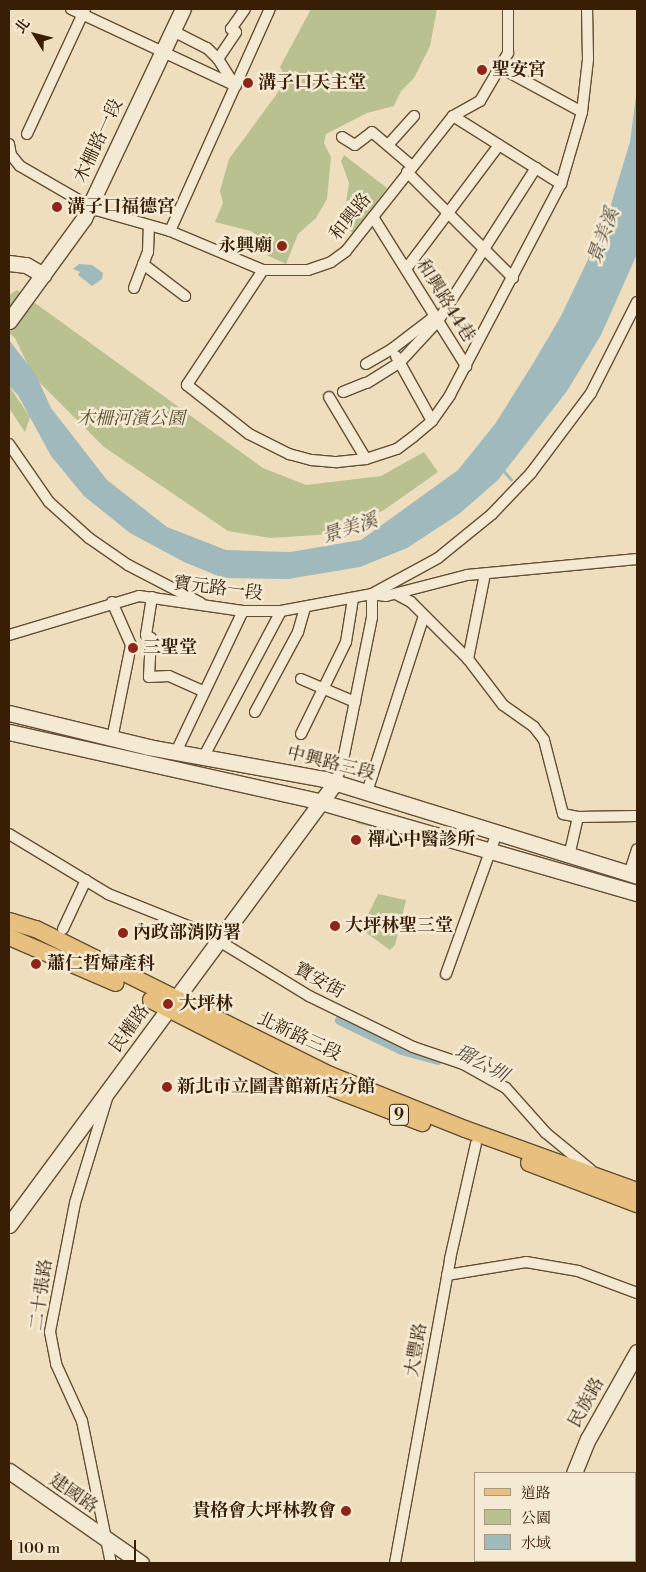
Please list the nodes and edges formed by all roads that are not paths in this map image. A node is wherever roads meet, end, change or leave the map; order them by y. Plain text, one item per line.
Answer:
1 (71, 9) edge
2 (173, 9) edge
3 (183, 9) edge
4 (244, 9) edge
5 (270, 9) edge
6 (508, 9) edge
7 (587, 9) edge
8 (84, 11) edge
9 (172, 31) junction
10 (159, 50) junction
11 (218, 59) junction
12 (501, 68) junction
13 (236, 86) junction
14 (582, 112) junction
15 (414, 116) dead end
16 (453, 116) junction
17 (27, 134) dead end
18 (342, 137) dead end
19 (9, 144) edge
20 (388, 145) junction
21 (499, 145) junction
22 (536, 168) junction
23 (410, 169) junction
24 (561, 184) junction
25 (85, 205) junction
26 (448, 210) junction
27 (373, 217) junction
28 (149, 226) junction
29 (170, 231) junction
30 (485, 248) junction
31 (9, 264) edge
32 (143, 264) junction
33 (406, 269) junction
34 (263, 270) junction
35 (39, 272) junction
36 (513, 278) junction
37 (30, 284) junction
38 (134, 288) dead end
39 (185, 296) dead end
40 (637, 302) edge
41 (9, 305) edge
42 (437, 318) junction
43 (9, 321) edge
44 (392, 349) junction
45 (400, 362) junction
46 (366, 364) dead end
47 (466, 366) junction
48 (344, 392) dead end
49 (329, 397) dead end
50 (432, 421) junction
51 (9, 444) edge
52 (366, 459) junction
53 (637, 559) edge
54 (485, 574) junction
55 (372, 594) junction
56 (396, 594) junction
57 (152, 596) junction
58 (353, 598) junction
59 (112, 602) junction
60 (209, 607) junction
61 (305, 608) junction
62 (243, 611) junction
63 (281, 611) junction
64 (424, 616) junction
65 (9, 634) edge
66 (468, 659) junction
67 (301, 679) dead end
68 (323, 689) junction
69 (202, 691) junction
70 (355, 702) junction
71 (255, 712) dead end
72 (9, 713) edge
73 (9, 732) edge
74 (301, 734) dead end
75 (112, 739) junction
76 (176, 752) junction
77 (204, 756) junction
78 (335, 783) junction
79 (367, 792) junction
80 (321, 802) junction
81 (637, 816) edge
82 (578, 817) junction
83 (497, 832) junction
84 (9, 834) edge
85 (637, 849) edge
86 (490, 850) junction
87 (569, 855) junction
88 (633, 875) edge
89 (86, 880) junction
90 (637, 893) edge
91 (9, 912) edge
92 (9, 921) edge
93 (29, 927) junction
94 (63, 930) dead end
95 (9, 937) edge
96 (219, 941) junction
97 (446, 974) dead end
98 (172, 1004) junction
99 (109, 1089) junction
100 (476, 1144) junction
101 (598, 1176) junction
102 (637, 1191) edge
103 (637, 1204) edge
104 (9, 1225) edge
105 (447, 1275) junction
106 (637, 1293) edge
107 (637, 1352) edge
108 (9, 1471) edge
109 (574, 1472) edge
110 (106, 1541) junction
111 (111, 1563) edge
112 (141, 1563) edge
113 (395, 1563) edge

1 - 8 street
2 - 10 street, 木柵路一段
3 - 9 street, 木柵路一段
4 - 11 street
5 - 13 street
6 - 12 street, 和興路
7 - 14 street
8 - 10 street
8 - 17 street
9 - 10 street, 木柵路一段
9 - 11 street
10 - 13 street
10 - 25 street, 木柵路一段
11 - 13 street
12 - 14 street
12 - 16 street, 和興路
13 - 29 street
14 - 24 street
15 - 20 street
16 - 21 street
16 - 23 street, 和興路
18 - 20 street
19 - 25 street, 和興路
20 - 23 street
21 - 22 street
21 - 26 street
22 - 24 street
22 - 30 street
23 - 26 street
23 - 27 street, 和興路
24 - 36 street
25 - 28 street, 和興路
25 - 35 street, 木柵路一段
26 - 30 street
26 - 33 street
27 - 33 street, 和興路44巷
27 - 34 street, 和興路
28 - 29 street, 和興路
28 - 32 street
29 - 34 street, 和興路
30 - 36 street
30 - 42 street
31 - 35 street
32 - 38 street
32 - 39 street
33 - 42 street, 和興路44巷
34 - 52 street, 和興路44巷
35 - 37 street, 木柵路一段
36 - 47 street
37 - 41 street
37 - 43 street
40 - 55 street
42 - 44 street
42 - 45 street
42 - 47 street, 和興路44巷
44 - 45 street
44 - 46 street
45 - 48 street
45 - 50 street
47 - 50 street, 和興路44巷
49 - 52 street
50 - 52 street, 和興路44巷
51 - 60 street
53 - 54 street, 寶元路一段
54 - 56 street, 寶元路一段
54 - 66 street
55 - 56 street, 寶元路一段
55 - 58 street, 寶元路一段
55 - 70 street
56 - 64 street
57 - 59 street, 寶元路一段
57 - 60 street, 寶元路一段
57 - 69 street
58 - 61 street, 寶元路一段
58 - 68 street
59 - 65 street, 寶元路一段
59 - 75 street
60 - 62 street, 寶元路一段
61 - 63 street, 寶元路一段
61 - 71 street
62 - 63 street, 寶元路一段
62 - 69 street
63 - 77 street
64 - 66 street
64 - 79 street
66 - 82 street
67 - 68 street
68 - 70 street
68 - 74 street
69 - 76 street
70 - 78 street
72 - 75 street, 中興路三段
73 - 80 street
75 - 76 street, 中興路三段
76 - 77 street, 中興路三段
77 - 78 street, 中興路三段
78 - 79 street, 中興路三段
78 - 80 street, 民權路
79 - 83 street, 中興路三段
80 - 86 street
80 - 96 street, 民權路
81 - 82 street
82 - 87 street
83 - 86 street
83 - 87 street, 中興路三段
84 - 89 street, 寶安街
85 - 88 street
86 - 90 street
86 - 97 street
87 - 88 street, 中興路三段
89 - 94 street
89 - 96 street, 寶安街
91 - 93 street
92 - 93 main road, 北新路三段 / 9
93 - 98 main road, 北新路三段 / 9
95 - 98 main road, 北新路三段 / 9
96 - 98 street, 民權路
96 - 101 street, 寶安街
98 - 99 street, 民權路
98 - 100 main road, 北新路三段 / 9
98 - 101 main road, 北新路三段 / 9
99 - 104 street, 民權路
99 - 110 street, 二十張路
100 - 103 main road, 北新路三段 / 9
100 - 105 street, 大豐路
101 - 102 main road, 北新路三段 / 9
105 - 106 street
105 - 113 street, 大豐路
107 - 109 street, 民族路
108 - 110 street, 建國路
110 - 111 street, 二十張路
110 - 112 street, 建國路

